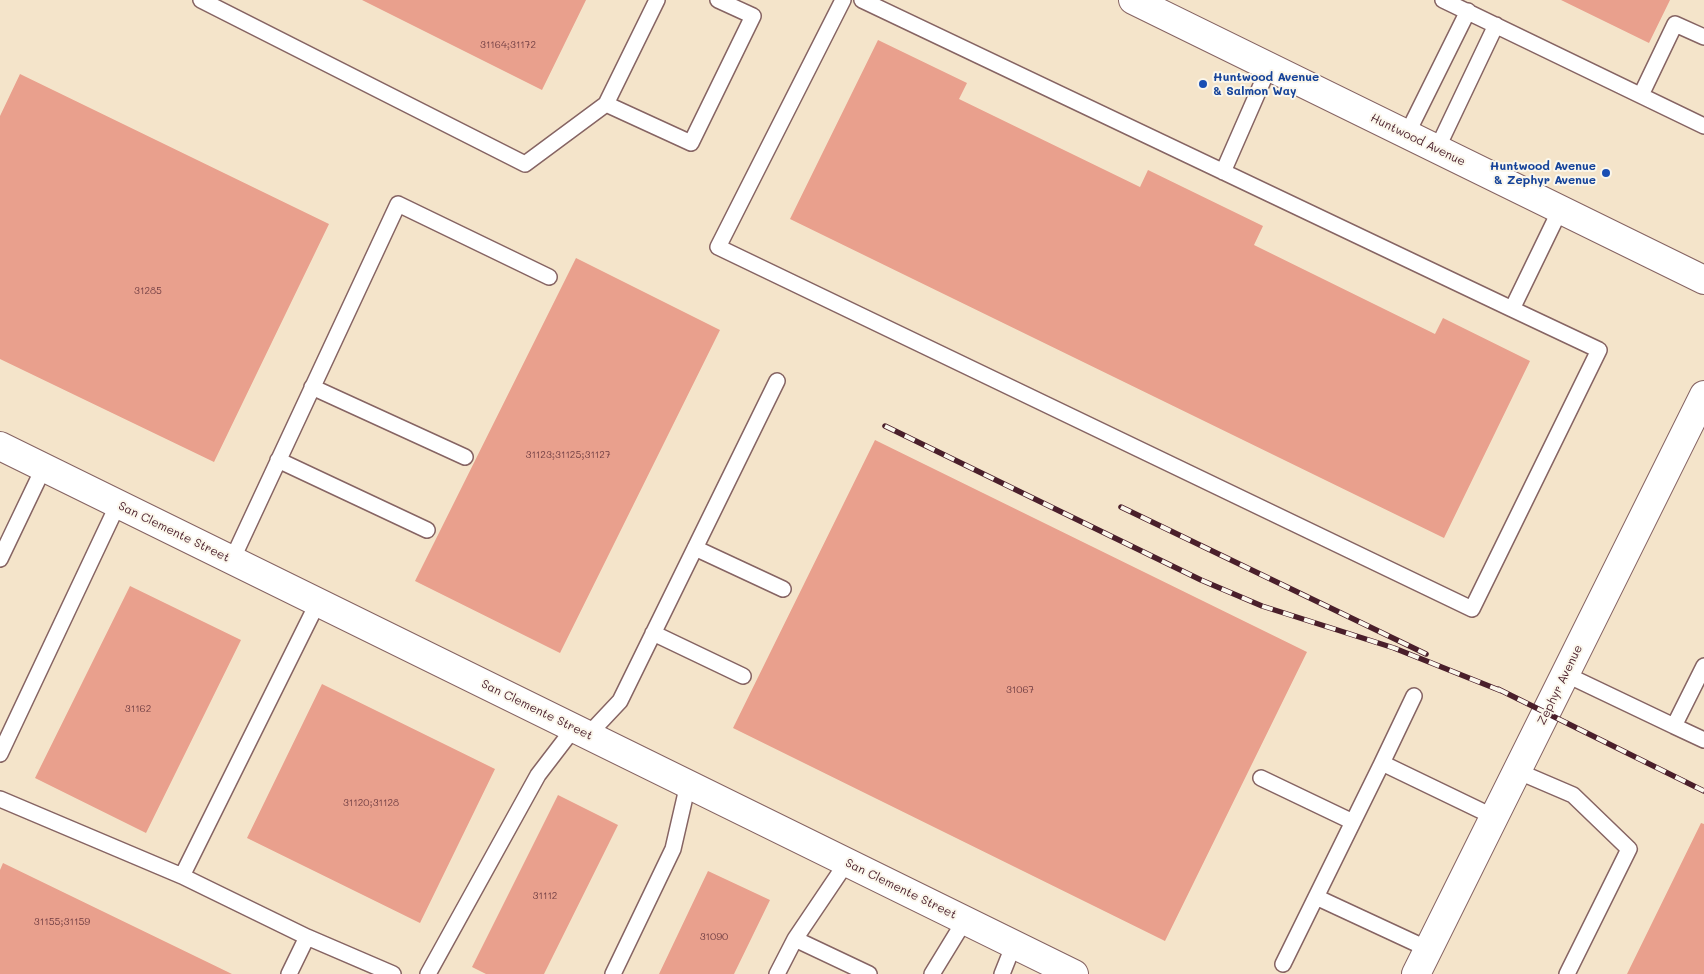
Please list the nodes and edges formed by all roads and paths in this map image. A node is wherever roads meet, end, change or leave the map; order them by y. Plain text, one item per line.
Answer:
1 (202, 0) edge
2 (657, 0) edge
3 (718, 0) edge
4 (843, 0) edge
5 (862, 0) edge
6 (1133, 0) edge
7 (1443, 0) edge
8 (1468, 12) junction
9 (1496, 25) junction
10 (1704, 37) edge
11 (1269, 67) junction
12 (1641, 95) junction
13 (606, 104) junction
14 (1704, 126) edge
15 (1407, 134) junction
16 (1437, 149) junction
17 (1223, 172) junction
18 (1560, 210) junction
19 (549, 276) dead end
20 (1704, 280) edge
21 (1512, 309) junction
22 (777, 381) dead end
23 (312, 387) junction
24 (1704, 395) edge
25 (0, 446) edge
26 (465, 456) dead end
27 (278, 460) junction
28 (44, 468) junction
29 (118, 504) junction
30 (427, 530) dead end
31 (6, 533) edge
32 (695, 548) junction
33 (0, 559) edge
34 (232, 560) junction
35 (783, 588) dead end
36 (318, 602) junction
37 (654, 633) junction
38 (1704, 666) edge
39 (1565, 674) junction
40 (742, 676) dead end
41 (1414, 696) dead end
42 (1674, 726) junction
43 (581, 732) junction
44 (1704, 740) edge
45 (0, 754) edge
46 (1382, 763) junction
47 (1517, 771) junction
48 (1261, 778) dead end
49 (688, 784) junction
50 (0, 799) edge
51 (1494, 817) junction
52 (1353, 822) junction
53 (847, 862) junction
54 (182, 876) junction
55 (1316, 896) junction
56 (965, 920) junction
57 (307, 937) junction
58 (795, 939) junction
59 (1014, 944) junction
60 (1428, 949) junction
61 (1283, 964) dead end
62 (289, 974) edge
63 (393, 974) edge
64 (428, 974) edge
65 (613, 974) edge
66 (777, 974) edge
67 (869, 974) edge
68 (932, 974) edge
69 (1002, 974) edge
70 (1074, 974) edge
71 (1416, 974) edge
72 (1567, 974) edge

1 - 13 lane
2 - 13 lane
3 - 13 lane
4 - 21 lane
5 - 17 lane
6 - 11 street, Huntwood Avenue
7 - 8 lane
8 - 9 lane
8 - 15 lane
9 - 12 lane
9 - 16 lane
10 - 12 lane
11 - 15 street, Huntwood Avenue
11 - 17 lane
12 - 14 lane
15 - 16 street, Huntwood Avenue
16 - 18 street, Huntwood Avenue
17 - 21 lane
18 - 20 street, Huntwood Avenue
18 - 21 lane
19 - 23 lane
22 - 32 lane
23 - 26 lane
23 - 27 lane
24 - 39 street, Zephyr Avenue
25 - 28 street, San Clemente Street
27 - 30 lane
27 - 34 lane
28 - 29 street, San Clemente Street
28 - 31 lane
29 - 34 street, San Clemente Street
29 - 45 lane
31 - 33 lane
32 - 35 lane
32 - 37 lane
34 - 36 street, San Clemente Street
36 - 43 street, San Clemente Street
36 - 54 lane
37 - 40 lane
37 - 43 lane
38 - 42 lane
39 - 42 lane
39 - 47 street, Zephyr Avenue
41 - 46 lane
42 - 44 lane
43 - 49 street, San Clemente Street
43 - 64 lane
46 - 51 lane
46 - 52 lane
47 - 51 street, Zephyr Avenue
47 - 72 lane
48 - 52 lane
49 - 53 street, San Clemente Street
49 - 65 lane
50 - 54 lane
51 - 60 street, Zephyr Avenue
52 - 55 lane
53 - 56 street, San Clemente Street
53 - 58 lane
54 - 57 lane
55 - 60 lane
55 - 61 lane
56 - 59 street, San Clemente Street
56 - 68 lane
57 - 62 lane
57 - 63 lane
58 - 66 lane
58 - 67 lane
59 - 69 lane
59 - 70 street, San Clemente Street
60 - 71 street, Zephyr Avenue

